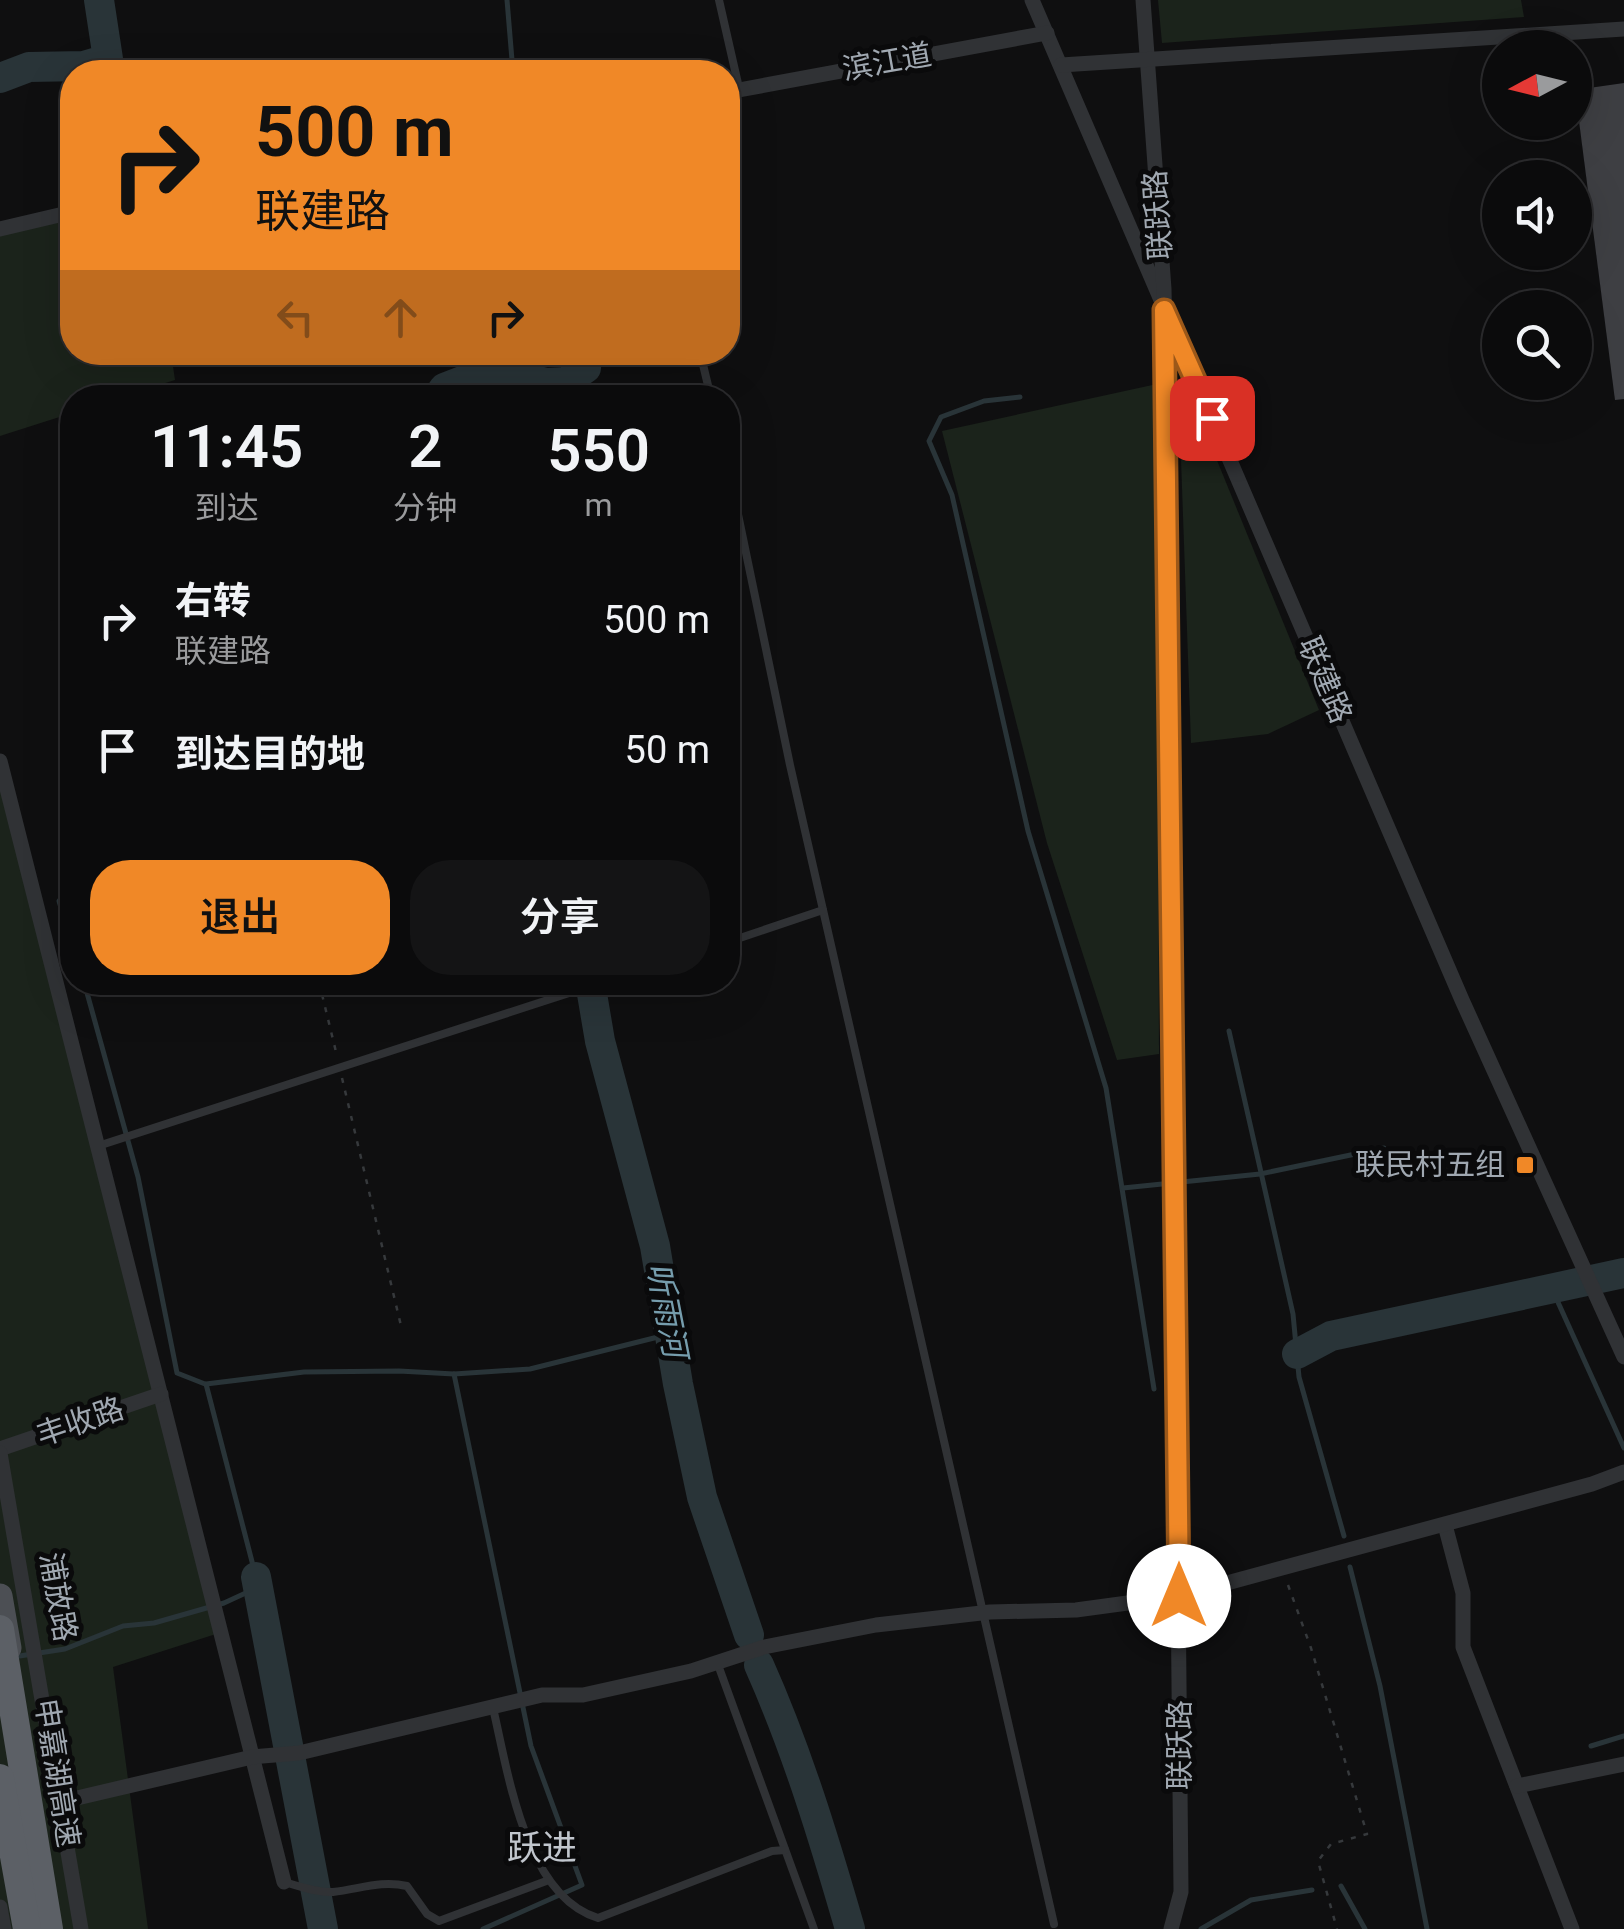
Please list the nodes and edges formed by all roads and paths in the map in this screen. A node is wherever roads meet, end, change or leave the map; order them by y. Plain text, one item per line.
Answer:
1 (720, 0) edge
2 (1032, 0) edge
3 (1144, 0) edge
4 (1624, 30) edge
5 (1047, 33) junction
6 (1146, 58) junction
7 (729, 60) edge
8 (1061, 65) junction
9 (740, 90) edge
10 (60, 215) edge
11 (0, 229) edge
12 (1164, 310) junction
13 (740, 522) edge
14 (0, 760) edge
15 (823, 910) junction
16 (740, 938) edge
17 (322, 995) edge
18 (563, 995) edge
19 (340, 1068) junction
20 (98, 1146) junction
21 (402, 1330) dead end
22 (1624, 1357) edge
23 (160, 1394) junction
24 (0, 1451) edge
25 (1624, 1473) edge
26 (1444, 1524) junction
27 (1282, 1570) junction
28 (0, 1596) edge
29 (1179, 1596) junction
30 (982, 1612) junction
31 (0, 1628) edge
32 (717, 1662) junction
33 (492, 1706) junction
34 (252, 1757) junction
35 (1624, 1764) edge
36 (0, 1778) edge
37 (1517, 1786) junction
38 (60, 1802) junction
39 (0, 1814) edge
40 (785, 1850) junction
41 (549, 1880) junction
42 (284, 1882) joint
43 (0, 1907) edge
44 (1054, 1924) dead end
45 (4, 1929) edge
46 (24, 1929) edge
47 (50, 1929) edge
48 (58, 1929) edge
49 (81, 1929) edge
50 (814, 1929) edge
51 (1172, 1929) edge
52 (1337, 1929) edge
53 (1572, 1929) edge

1 - 7 lane
2 - 5 street, 联建路
3 - 6 street, 联跃路
4 - 6 street
5 - 8 street, 联建路
5 - 9 street, 滨江道
6 - 8 street
6 - 12 street, 联跃路
8 - 12 street, 联建路
10 - 11 street
12 - 22 street, 联建路
12 - 29 street, 联跃路
13 - 15 lane
14 - 20 street
15 - 16 lane
15 - 30 lane
17 - 19 path
18 - 19 lane
19 - 20 lane
19 - 21 path
20 - 23 street
23 - 24 street, 丰收路
23 - 34 street
24 - 38 street, 浦放路
25 - 26 street
26 - 27 street
26 - 37 street
27 - 29 street
27 - 52 path
28 - 48 main road, 浦放路
29 - 30 street
29 - 51 street, 联跃路
30 - 32 street
30 - 44 lane
31 - 47 highway, 申嘉湖高速
32 - 33 street
32 - 40 lane
33 - 34 street
33 - 41 lane
34 - 38 street
34 - 42 street
35 - 37 street
36 - 46 highway, 申嘉湖高速
37 - 53 street
38 - 49 street, 浦放路
39 - 46 main road
40 - 41 lane
40 - 50 lane
41 - 42 lane
43 - 45 street

